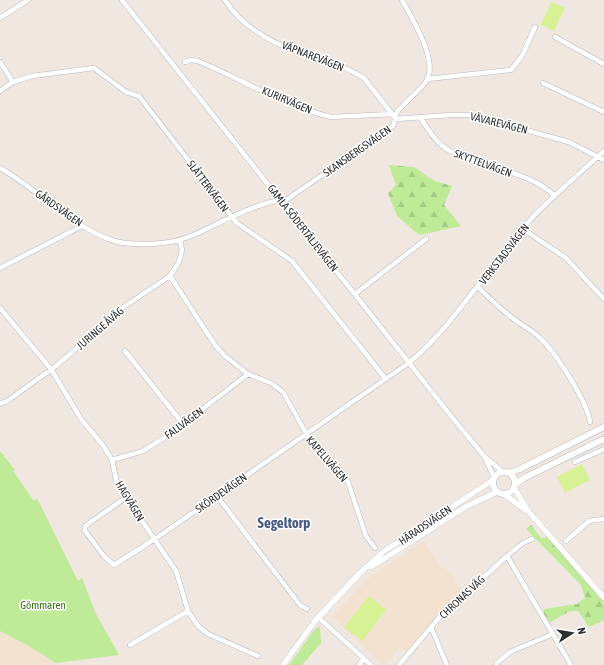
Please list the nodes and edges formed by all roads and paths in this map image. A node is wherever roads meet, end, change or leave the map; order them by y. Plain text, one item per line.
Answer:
1 (28, 0) edge
2 (122, 0) edge
3 (225, 0) edge
4 (402, 0) edge
5 (0, 18) edge
6 (536, 27) dead end
7 (556, 38) dead end
8 (0, 62) edge
9 (185, 62) dead end
10 (604, 64) edge
11 (427, 79) junction
12 (13, 82) junction
13 (543, 83) dead end
14 (0, 91) edge
15 (604, 112) edge
16 (395, 117) junction
17 (420, 118) junction
18 (604, 151) edge
19 (597, 157) junction
20 (604, 160) edge
21 (0, 168) edge
22 (555, 196) junction
23 (280, 200) junction
24 (232, 217) junction
25 (82, 226) junction
26 (523, 228) junction
27 (426, 239) dead end
28 (180, 241) junction
29 (0, 268) edge
30 (170, 276) junction
31 (478, 287) junction
32 (355, 294) junction
33 (604, 300) edge
34 (0, 308) edge
35 (125, 351) dead end
36 (410, 362) junction
37 (51, 369) junction
38 (248, 374) junction
39 (385, 378) junction
40 (0, 404) edge
41 (590, 422) dead end
42 (183, 424) junction
43 (604, 428) edge
44 (305, 435) junction
45 (604, 439) edge
46 (604, 449) edge
47 (484, 456) junction
48 (112, 460) junction
49 (575, 462) dead end
50 (506, 472) junction
51 (494, 479) junction
52 (515, 486) junction
53 (497, 492) junction
54 (506, 495) junction
55 (217, 496) junction
56 (125, 498) junction
57 (529, 512) junction
58 (604, 519) edge
59 (155, 539) junction
60 (532, 539) dead end
61 (566, 541) dead end
62 (375, 548) dead end
63 (507, 556) junction
64 (360, 573) junction
65 (604, 598) edge
66 (307, 609) dead end
67 (188, 611) junction
68 (318, 617) junction
69 (431, 627) junction
70 (553, 634) junction
71 (130, 645) dead end
72 (258, 656) dead end
73 (364, 659) junction
74 (496, 664) dead end
75 (283, 665) edge
76 (359, 665) edge
77 (371, 665) edge
78 (399, 665) edge
79 (447, 665) edge
80 (570, 665) edge

1 - 5 street
2 - 23 street, GAMLA SÖDERTÄLJEVÄGEN
3 - 16 street, VÄPNAREVÄGEN
4 - 11 street
6 - 11 street
7 - 10 street
8 - 12 street
9 - 16 street, KURIRVÄGEN
11 - 16 street, SKANSBERGSVÄGEN
12 - 14 street, SLÅTTERVÄGEN
12 - 24 street, SLÅTTERVÄGEN
13 - 15 street
16 - 17 street, VÄVAREVÄGEN
16 - 23 street, SKANSBERGSVÄGEN
17 - 19 street, VÄVAREVÄGEN
17 - 22 street, SKYTTELVÄGEN
18 - 19 street, VERKSTADSVÄGEN
19 - 20 street, VÄVAREVÄGEN
19 - 22 street, VERKSTADSVÄGEN
21 - 25 street, GÅRDSVÄGEN
22 - 26 street, VERKSTADSVÄGEN
23 - 24 street, GÅRDSVÄGEN
23 - 32 street, GAMLA SÖDERTÄLJEVÄGEN
24 - 28 street, GÅRDSVÄGEN
24 - 39 street, SLÅTTERVÄGEN
25 - 28 street, GÅRDSVÄGEN
25 - 29 street
26 - 31 street, VERKSTADSVÄGEN
26 - 33 street
27 - 32 street
28 - 30 street, JURINGE ÅVÄG
30 - 37 street, JURINGE ÅVÄG
30 - 38 street, KAPELLVÄGEN
31 - 36 street, VERKSTADSVÄGEN
31 - 41 street
32 - 36 street, GAMLA SÖDERTÄLJEVÄGEN
34 - 37 street, HAGVÄGEN
35 - 42 street
36 - 39 street, SKÖRDEVÄGEN
36 - 47 street, GAMLA SÖDERTÄLJEVÄGEN
37 - 40 street, JURINGE ÅVÄG
37 - 48 street, HAGVÄGEN
38 - 42 street, FALLVÄGEN
38 - 44 street, KAPELLVÄGEN
39 - 44 street, SKÖRDEVÄGEN
42 - 48 street, FALLVÄGEN
43 - 50 main road
44 - 55 street, SKÖRDEVÄGEN
44 - 62 street, KAPELLVÄGEN
45 - 52 main road
46 - 49 street
47 - 50 street, GAMLA SÖDERTÄLJEVÄGEN
47 - 51 street, GAMLA SÖDERTÄLJEVÄGEN
48 - 56 street, HAGVÄGEN
50 - 51 main road
50 - 52 main road
51 - 53 main road
51 - 64 street, HÄRADSVÄGEN
52 - 54 main road
52 - 57 street
53 - 54 main road
53 - 64 street, HÄRADSVÄGEN
54 - 57 street
55 - 59 street, SKÖRDEVÄGEN
55 - 66 street
56 - 59 street, HAGVÄGEN
56 - 59 street, SKÖRDEVÄGEN
57 - 65 street
58 - 61 street
59 - 67 street, HAGVÄGEN
60 - 63 street, CHRONAS VÄG
63 - 69 street, CHRONAS VÄG
63 - 70 street
64 - 68 street, HÄRADSVÄGEN
67 - 71 street
67 - 72 street, HAGVÄGEN
68 - 73 street
68 - 75 street, HÄRADSVÄGEN
69 - 78 street, CHRONAS VÄG
69 - 79 street
70 - 74 street
70 - 80 street
73 - 76 street
73 - 77 street

